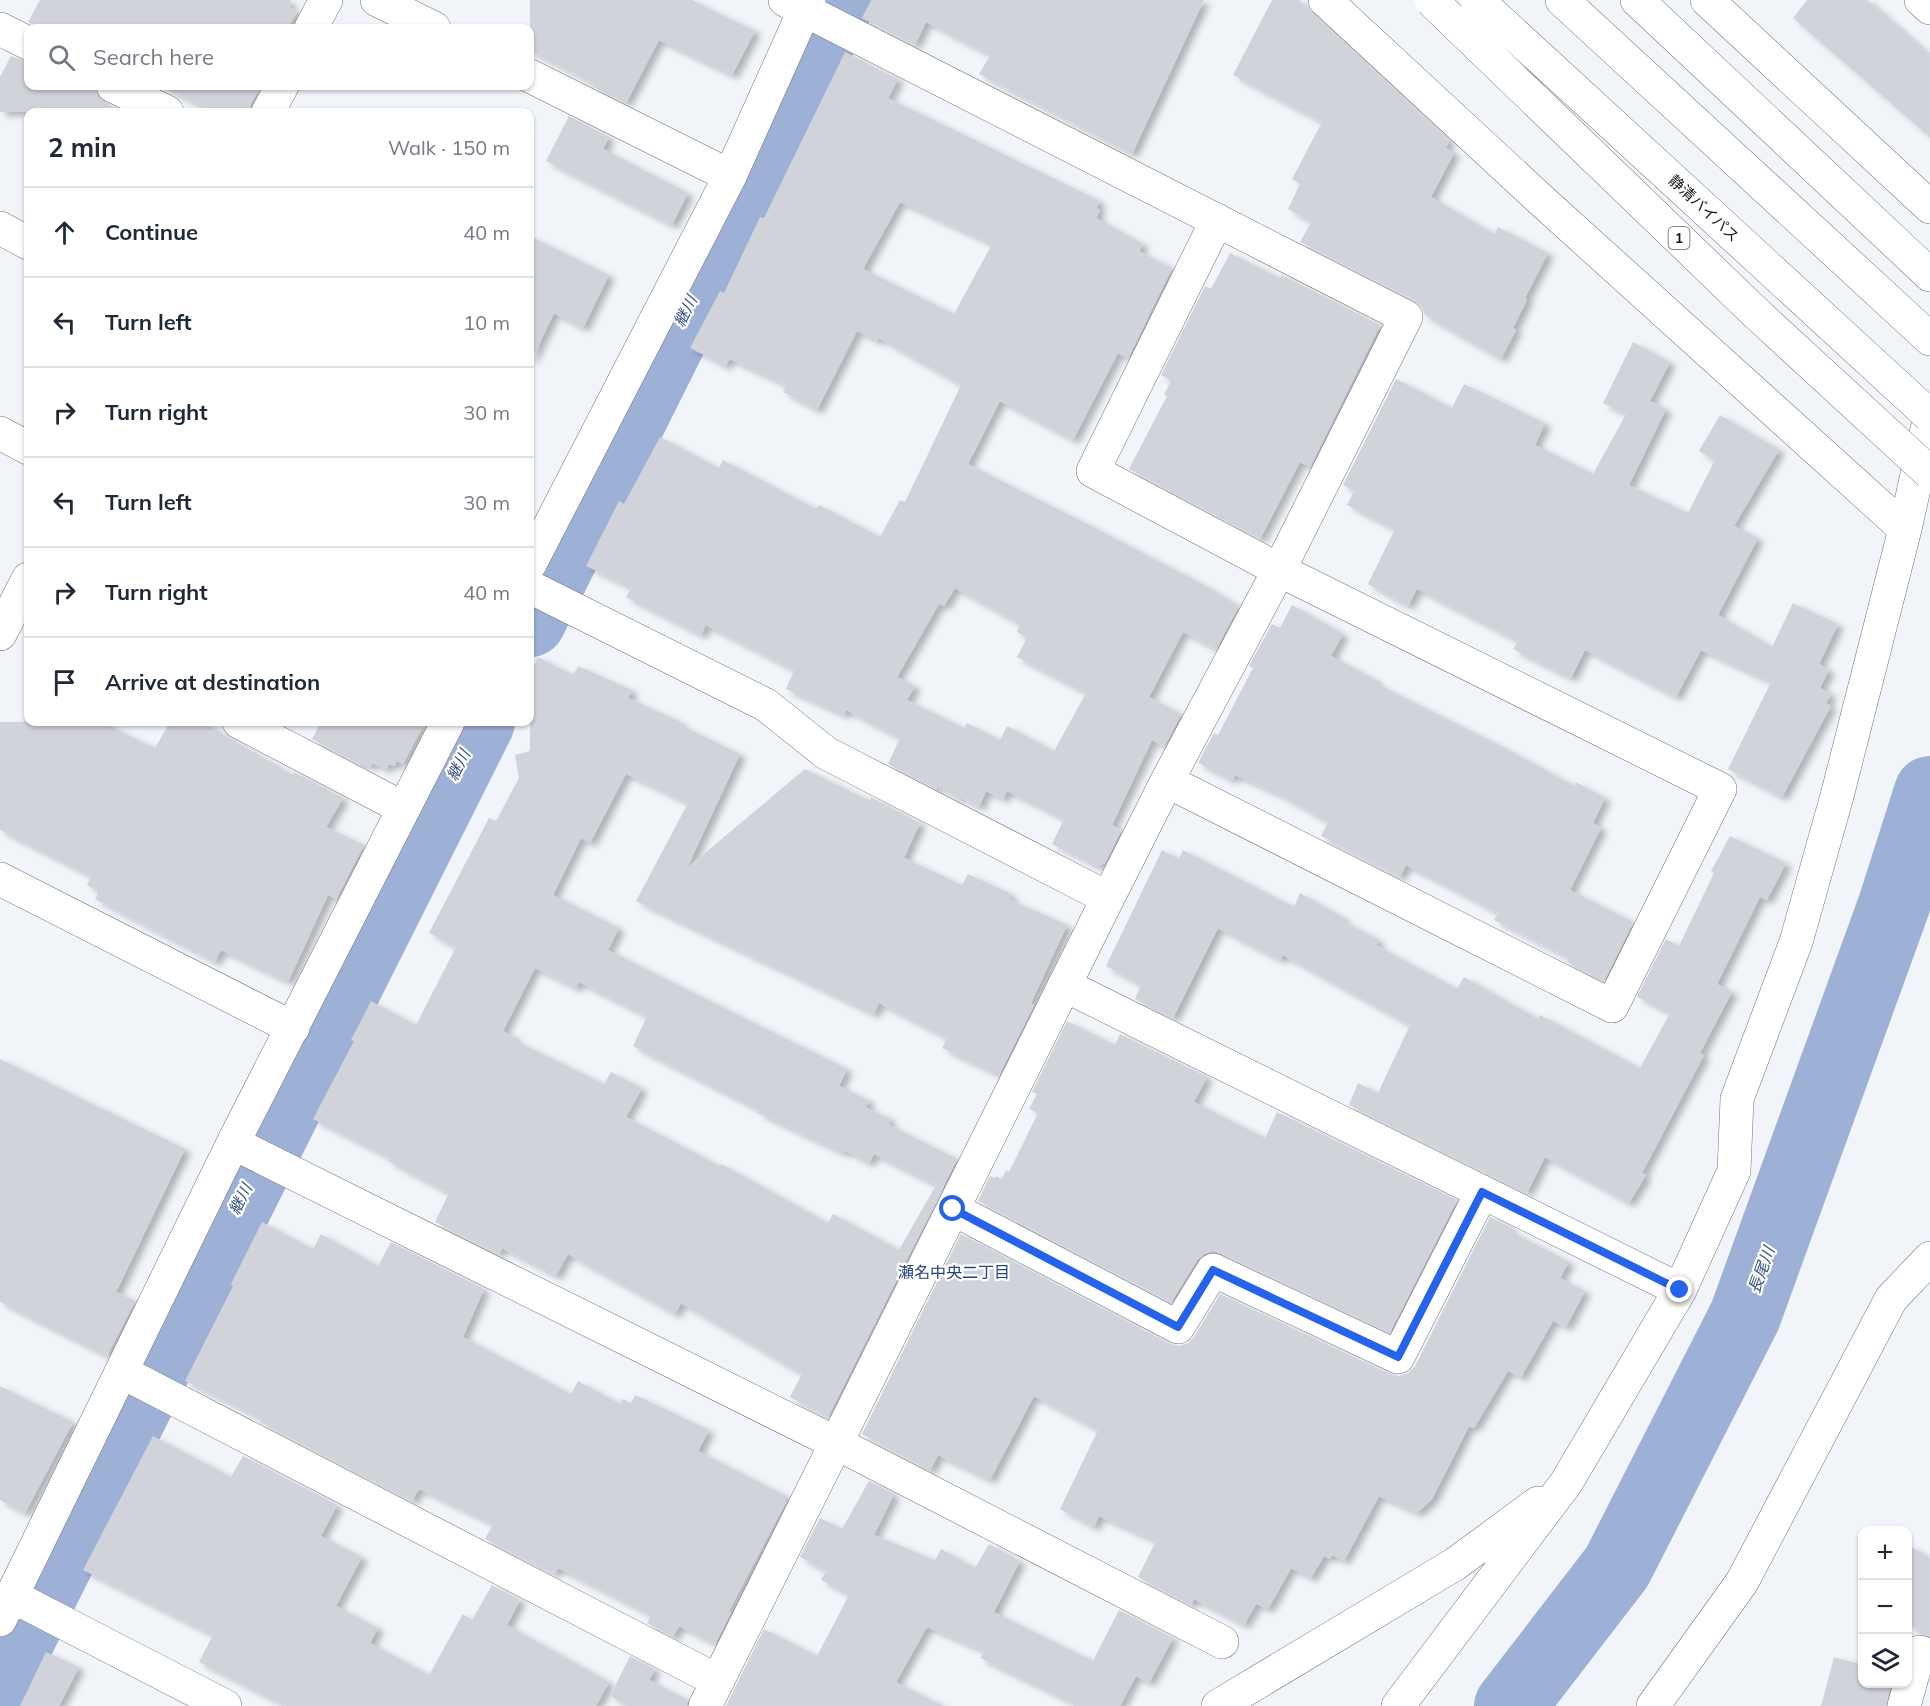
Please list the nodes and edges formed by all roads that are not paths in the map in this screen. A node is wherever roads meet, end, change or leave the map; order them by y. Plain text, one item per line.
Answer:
1 (326, 0) edge
2 (377, 0) edge
3 (1325, 0) edge
4 (1431, 0) edge
5 (1477, 0) edge
6 (1562, 0) edge
7 (1637, 0) edge
8 (1707, 0) edge
9 (1921, 0) edge
10 (799, 3) edge
11 (1930, 8) edge
12 (313, 24) edge
13 (426, 24) edge
14 (0, 29) edge
15 (24, 41) edge
16 (534, 78) edge
17 (121, 90) edge
18 (280, 90) edge
19 (159, 108) edge
20 (270, 108) edge
21 (730, 176) junction
22 (1930, 207) edge
23 (1217, 220) junction
24 (0, 228) edge
25 (24, 241) edge
26 (1930, 275) edge
27 (1930, 339) edge
28 (1930, 416) edge
29 (0, 433) edge
30 (24, 446) edge
31 (1930, 473) edge
32 (1905, 529) junction
33 (534, 556) edge
34 (1279, 570) junction
35 (534, 589) edge
36 (24, 598) edge
37 (0, 634) edge
38 (247, 726) edge
39 (446, 726) edge
40 (1167, 781) junction
41 (403, 808) junction
42 (4, 891) edge
43 (1108, 898) junction
44 (1064, 985) junction
45 (293, 1029) junction
46 (233, 1143) junction
47 (1482, 1192) junction
48 (953, 1209) junction
49 (1930, 1258) edge
50 (1680, 1290) junction
51 (122, 1372) junction
52 (836, 1443) junction
53 (1566, 1483) junction
54 (6, 1608) edge
55 (1221, 1642) dead end
56 (1930, 1655) edge
57 (711, 1693) edge
58 (225, 1706) edge
59 (1218, 1706) edge
60 (1398, 1706) edge
61 (1653, 1706) edge
62 (1904, 1706) edge

1 - 12 main road
2 - 13 main road
3 - 32 main road
4 - 31 main road, 1, bridge
5 - 28 main road, 静清バイパス, bridge
6 - 27 main road
7 - 26 main road
8 - 22 main road
9 - 11 main road
10 - 21 main road
10 - 23 main road
14 - 15 main road
16 - 21 main road
17 - 19 main road
18 - 20 main road
21 - 33 main road
23 - 34 main road
23 - 34 main road
24 - 25 main road
28 - 32 main road
29 - 30 main road
32 - 50 main road
34 - 40 main road
34 - 40 main road
35 - 43 main road
36 - 37 main road
38 - 41 main road
39 - 41 main road
40 - 43 main road
41 - 45 main road
42 - 45 main road
43 - 44 main road
44 - 47 main road
44 - 48 main road
45 - 46 main road
46 - 51 main road
46 - 52 main road
47 - 48 main road
47 - 50 main road
48 - 52 main road
49 - 61 main road
50 - 53 main road
51 - 54 main road
51 - 57 main road
52 - 55 main road
52 - 57 main road
53 - 59 main road
53 - 60 main road
54 - 58 main road
56 - 62 main road

